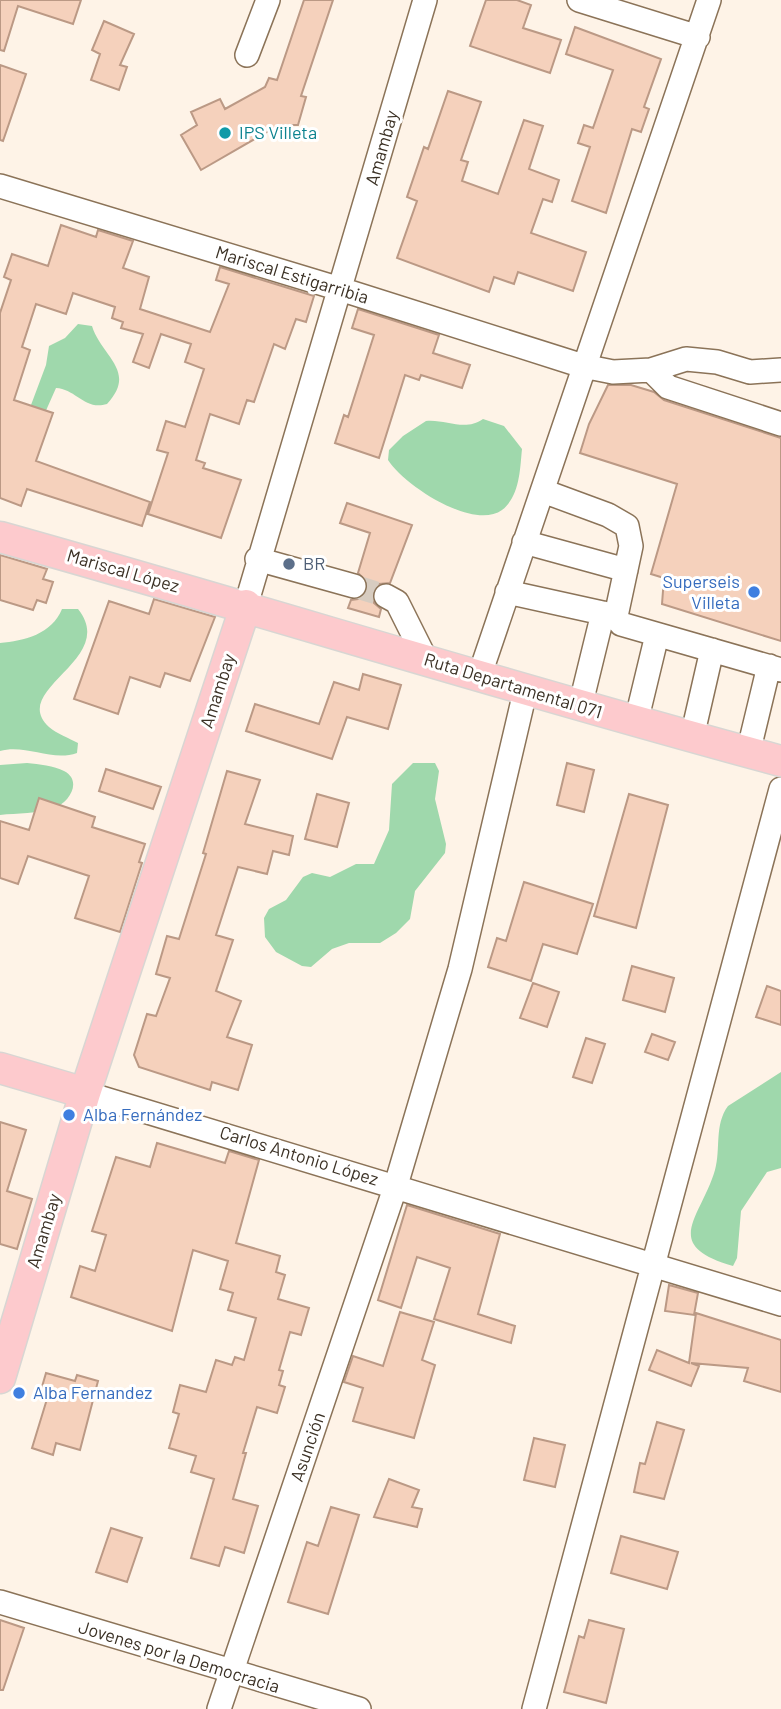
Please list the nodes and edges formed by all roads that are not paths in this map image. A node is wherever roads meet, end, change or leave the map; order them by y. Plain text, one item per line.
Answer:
1 (268, 0) edge
2 (425, 0) edge
3 (579, 0) edge
4 (709, 0) edge
5 (698, 37) junction
6 (247, 55) dead end
7 (0, 186) edge
8 (340, 289) junction
9 (583, 366) junction
10 (651, 370) junction
11 (781, 370) edge
12 (781, 425) edge
13 (542, 491) junction
14 (0, 537) edge
15 (524, 542) junction
16 (257, 559) junction
17 (626, 570) junction
18 (354, 586) tunnel mouth
19 (507, 592) junction
20 (386, 596) tunnel mouth
21 (246, 605) junction
22 (609, 615) junction
23 (657, 635) junction
24 (712, 650) junction
25 (426, 660) junction
26 (775, 668) edge
27 (479, 677) junction
28 (525, 692) junction
29 (580, 707) junction
30 (636, 722) junction
31 (692, 737) junction
32 (748, 752) junction
33 (781, 761) edge
34 (781, 789) edge
35 (778, 816) edge
36 (0, 1068) edge
37 (85, 1093) junction
38 (397, 1185) junction
39 (652, 1263) junction
40 (781, 1304) edge
41 (0, 1378) edge
42 (0, 1602) edge
43 (231, 1673) junction
44 (219, 1709) edge
45 (359, 1709) edge
46 (534, 1709) edge

1 - 6 street
2 - 8 street, Amambay
3 - 5 street
4 - 5 street
5 - 9 street
7 - 8 street, Mariscal Estigarribia
8 - 9 street, Mariscal Estigarribia
8 - 16 street, Amambay
9 - 10 street, Mariscal Estigarribia
9 - 13 street
10 - 11 street, Mariscal Estigarribia
10 - 12 street
13 - 15 street
13 - 17 street
14 - 21 main road, Mariscal López
15 - 17 street
15 - 19 street
16 - 18 street
16 - 21 street, Amambay
17 - 22 street
19 - 22 street
19 - 27 street
20 - 25 street
21 - 25 main road, Ruta Departamental 071
21 - 37 main road, Amambay
22 - 23 street
22 - 29 street
23 - 24 street
23 - 30 street
24 - 26 street
24 - 31 street
25 - 27 main road, Ruta Departamental 071
26 - 32 street
27 - 28 main road, Ruta Departamental 071
28 - 29 main road, Ruta Departamental 071
28 - 38 street, Asunción
29 - 30 main road, Ruta Departamental 071
30 - 31 main road, Ruta Departamental 071
31 - 32 main road, Ruta Departamental 071
32 - 33 main road, Ruta Departamental 071
34 - 35 street
35 - 39 street
36 - 37 main road, Carlos Antonio López
37 - 38 street, Carlos Antonio López
37 - 41 main road, Amambay
38 - 39 street, Carlos Antonio López
38 - 43 street, Asunción
39 - 40 street, Carlos Antonio López
39 - 46 street
42 - 43 street, Jovenes por la Democracia
43 - 44 street, Asunción
43 - 45 street, Jovenes por la Democracia

